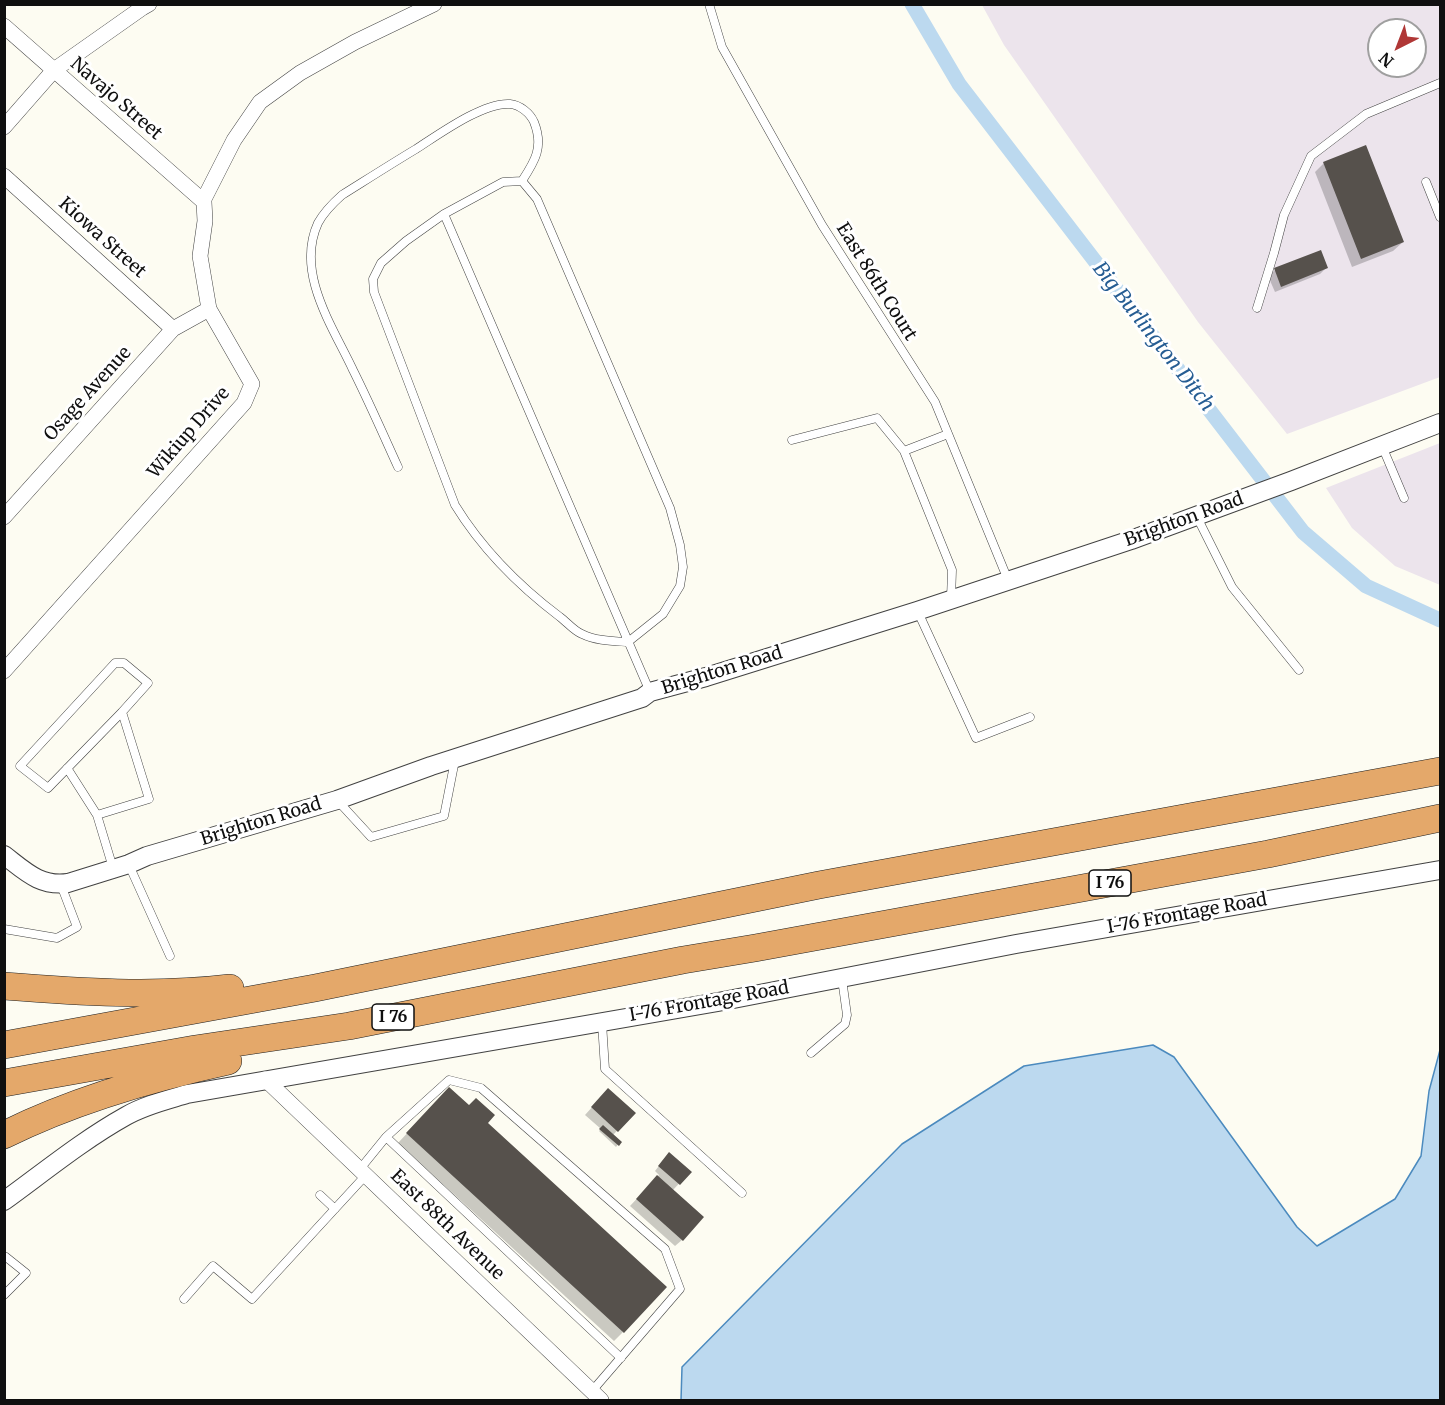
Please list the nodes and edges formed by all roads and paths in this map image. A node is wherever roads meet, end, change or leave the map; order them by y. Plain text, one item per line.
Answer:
1 (434, 4) edge
2 (709, 4) edge
3 (143, 6) edge
4 (4, 26) edge
5 (54, 70) junction
6 (1440, 83) edge
7 (4, 128) edge
8 (4, 176) edge
9 (522, 181) junction
10 (1426, 182) dead end
11 (203, 201) junction
12 (444, 214) junction
13 (1440, 217) edge
14 (1257, 308) dead end
15 (209, 309) junction
16 (173, 329) junction
17 (1440, 423) edge
18 (948, 434) junction
19 (792, 440) dead end
20 (1382, 446) junction
21 (904, 451) junction
22 (398, 467) dead end
23 (1404, 498) dead end
24 (4, 516) edge
25 (1196, 516) junction
26 (1008, 580) junction
27 (951, 599) junction
28 (917, 611) junction
29 (628, 642) junction
30 (1299, 670) dead end
31 (4, 671) edge
32 (650, 692) junction
33 (122, 711) junction
34 (1030, 717) dead end
35 (455, 759) junction
36 (67, 768) junction
37 (1440, 771) edge
38 (337, 800) junction
39 (97, 815) junction
40 (1440, 818) edge
41 (4, 855) edge
42 (121, 866) junction
43 (1440, 870) edge
44 (60, 884) junction
45 (4, 929) edge
46 (170, 956) dead end
47 (404, 969) junction
48 (842, 978) junction
49 (4, 986) edge
50 (602, 1022) junction
51 (349, 1026) junction
52 (4, 1045) edge
53 (811, 1053) dead end
54 (265, 1079) junction
55 (4, 1083) edge
56 (4, 1135) edge
57 (386, 1137) junction
58 (363, 1172) junction
59 (742, 1193) dead end
60 (320, 1195) dead end
61 (4, 1200) edge
62 (335, 1209) junction
63 (4, 1259) edge
64 (4, 1295) edge
65 (184, 1299) dead end
66 (621, 1358) junction
67 (597, 1396) edge

1 - 11 street, Wikiup Drive
2 - 18 lane, East 86th Court
3 - 5 street
4 - 5 street, Navajo Street
5 - 7 street
5 - 11 street, Navajo Street
6 - 14 lane
8 - 16 street, Kiowa Street
9 - 12 lane
9 - 22 lane
9 - 29 lane
10 - 13 lane
11 - 15 street, Wikiup Drive
12 - 29 lane
12 - 29 lane
15 - 16 street, Osage Avenue
15 - 31 street, Wikiup Drive
16 - 24 street, Osage Avenue
17 - 20 street, Brighton Road
18 - 21 lane
18 - 26 lane, East 86th Court
19 - 21 lane
20 - 23 lane
20 - 25 street, Brighton Road
21 - 27 lane
25 - 26 street, Brighton Road
25 - 30 lane
26 - 27 street, Brighton Road
27 - 28 street, Brighton Road
28 - 32 street, Brighton Road
28 - 34 lane
29 - 32 lane
32 - 35 street, Brighton Road
33 - 36 lane
33 - 36 lane
33 - 39 lane
35 - 38 street, Brighton Road
35 - 38 lane
36 - 39 lane
37 - 47 highway
38 - 42 street, Brighton Road
39 - 42 lane
40 - 51 highway, I 76
41 - 44 street
42 - 44 street, Brighton Road
42 - 46 lane
43 - 48 street, I-76 Frontage Road
44 - 45 lane
47 - 49 highway
47 - 52 highway
48 - 50 street, I-76 Frontage Road
48 - 53 lane
50 - 54 street, I-76 Frontage Road
50 - 59 lane
51 - 55 highway, I 76
51 - 56 highway
54 - 58 street, East 88th Avenue
54 - 61 street, I-76 Frontage Road
57 - 58 lane
57 - 66 lane
57 - 66 lane
58 - 62 lane
58 - 67 street, East 88th Avenue
60 - 62 lane
62 - 65 lane
63 - 64 lane
66 - 67 lane

